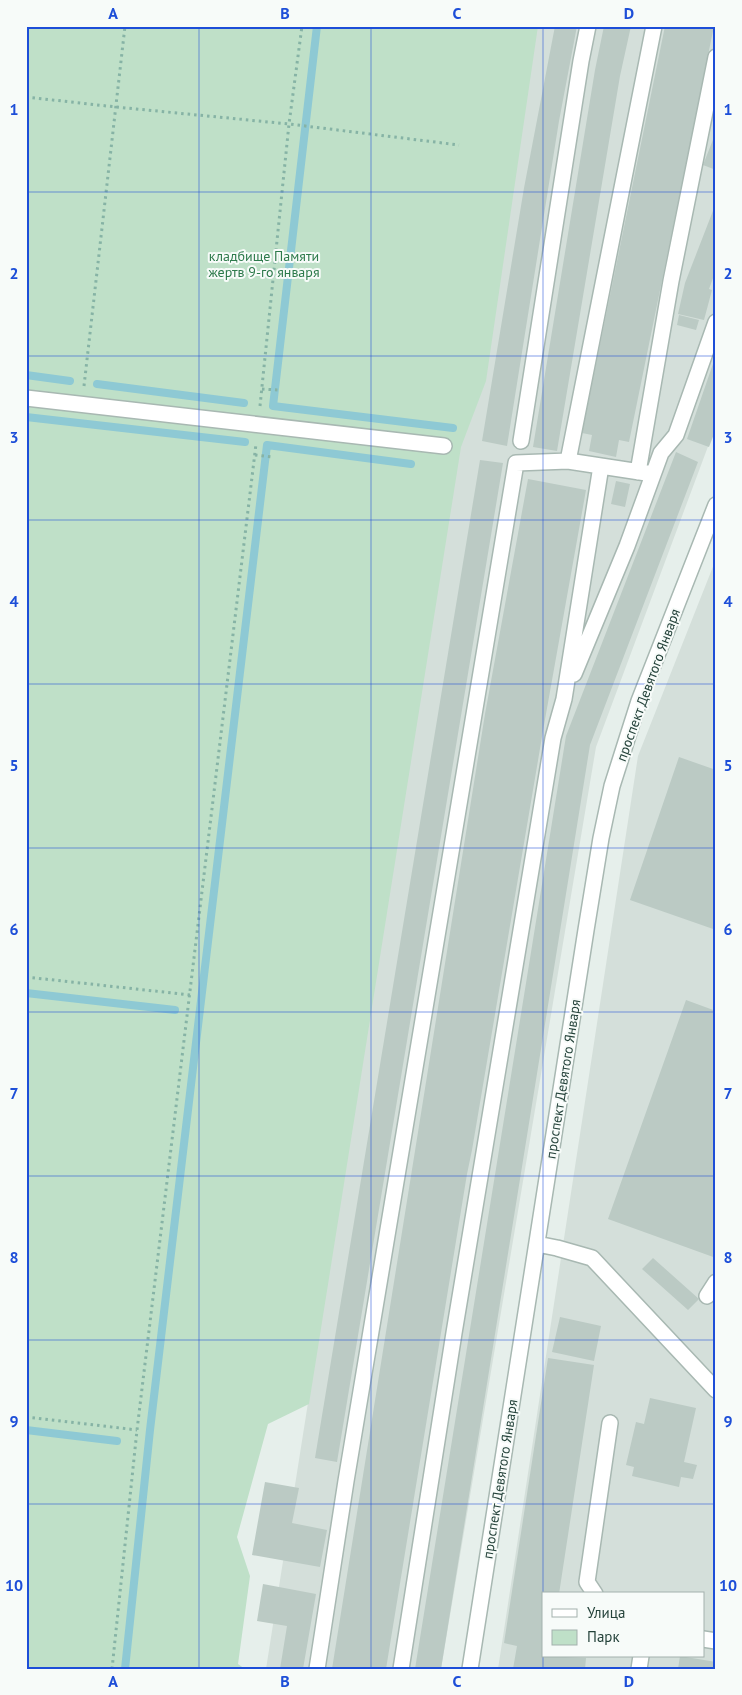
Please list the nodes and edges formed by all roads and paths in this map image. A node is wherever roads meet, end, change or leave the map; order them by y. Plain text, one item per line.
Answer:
1 (125, 26) edge
2 (302, 26) edge
3 (588, 26) edge
4 (654, 26) edge
5 (716, 57) edge
6 (26, 97) edge
7 (116, 107) junction
8 (289, 124) junction
9 (459, 145) dead end
10 (716, 322) edge
11 (262, 389) junction
12 (280, 390) dead end
13 (26, 398) edge
14 (82, 404) junction
15 (258, 425) junction
16 (521, 441) dead end
17 (444, 446) dead end
18 (255, 455) junction
19 (272, 457) dead end
20 (568, 461) junction
21 (601, 466) junction
22 (645, 473) junction
23 (716, 505) edge
24 (564, 699) junction
25 (26, 977) edge
26 (191, 995) junction
27 (537, 1244) junction
28 (716, 1282) edge
29 (707, 1296) dead end
30 (716, 1390) edge
31 (26, 1418) edge
32 (610, 1423) dead end
33 (137, 1430) junction
34 (594, 1592) edge
35 (112, 1669) edge
36 (317, 1669) edge
37 (401, 1669) edge
38 (470, 1669) edge

1 - 7 path
2 - 8 path
3 - 16 street
4 - 20 street
5 - 22 street
6 - 7 path
7 - 8 path
7 - 14 path
8 - 9 path
8 - 11 path
10 - 22 street
11 - 12 path
11 - 15 path
13 - 14 street
14 - 15 street
15 - 17 street
15 - 18 path
18 - 19 path
18 - 26 path
20 - 21 street
20 - 36 street
21 - 22 street
21 - 24 street
22 - 24 street
23 - 27 street, проспект Девятого Января
24 - 37 street
25 - 26 path
26 - 33 path
27 - 30 street
27 - 38 street, проспект Девятого Января
28 - 29 street
31 - 33 path
32 - 34 street
33 - 35 path

